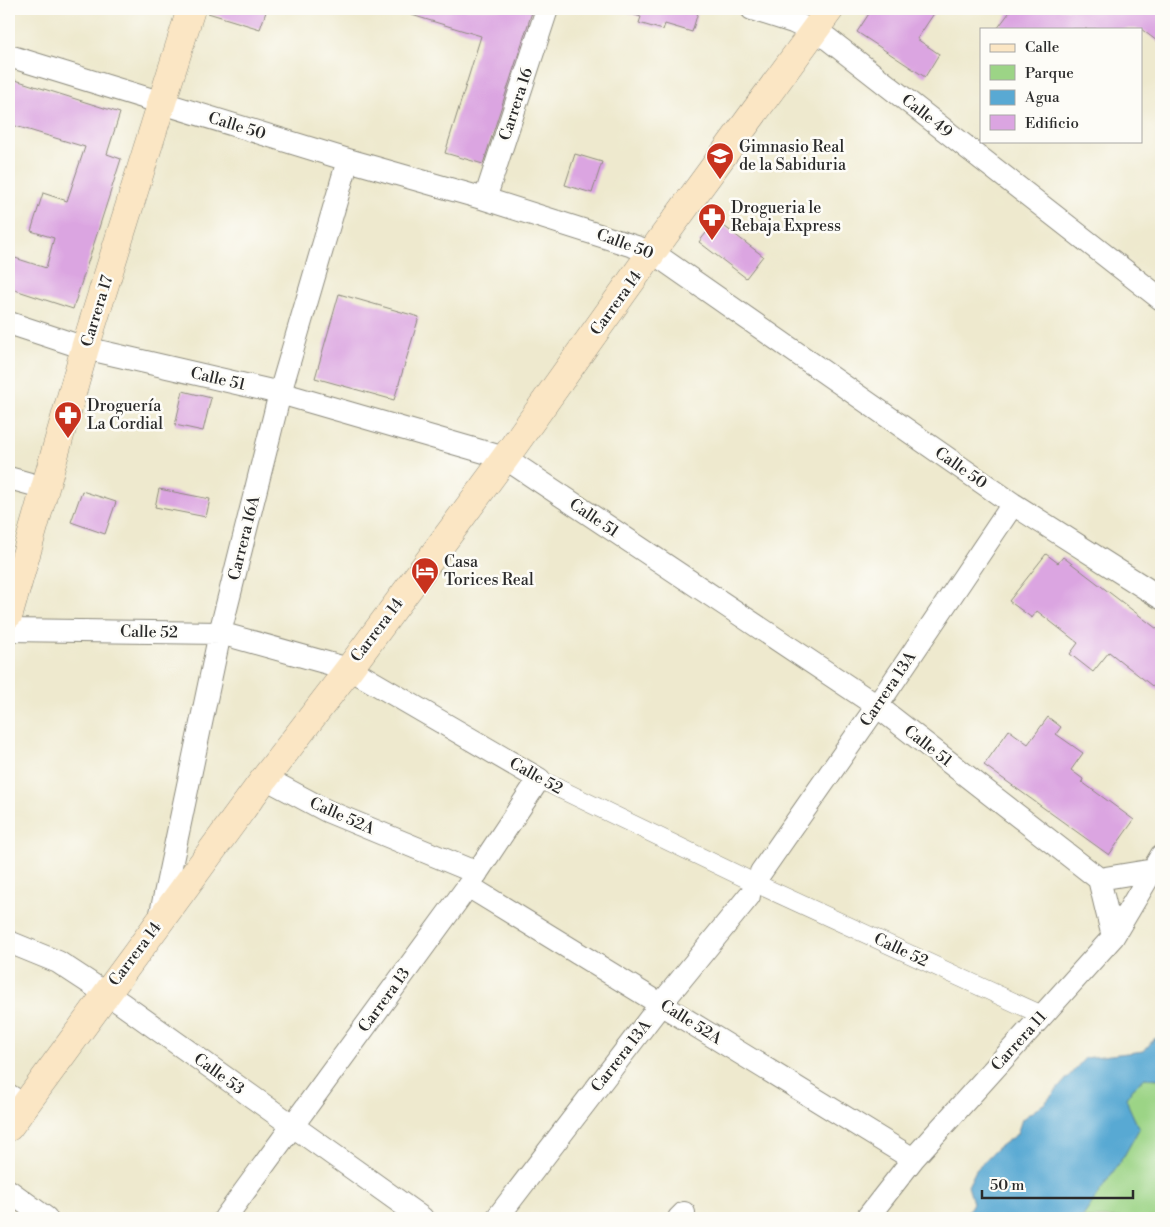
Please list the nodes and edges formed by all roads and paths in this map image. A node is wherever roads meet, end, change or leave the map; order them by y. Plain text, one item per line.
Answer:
1 (191, 9) edge
2 (547, 9) edge
3 (752, 9) edge
4 (830, 9) edge
5 (813, 31) junction
6 (9, 56) edge
7 (162, 104) junction
8 (348, 160) junction
9 (485, 199) junction
10 (652, 252) junction
11 (1161, 299) edge
12 (9, 323) edge
13 (85, 348) junction
14 (280, 393) junction
15 (504, 458) junction
16 (9, 478) edge
17 (45, 488) junction
18 (1013, 504) junction
19 (1161, 598) edge
20 (9, 614) edge
21 (9, 630) edge
22 (220, 633) junction
23 (349, 669) junction
24 (877, 706) junction
25 (265, 778) junction
26 (539, 779) junction
27 (1157, 863) edge
28 (761, 872) dead end
29 (1099, 879) junction
30 (473, 880) junction
31 (749, 896) dead end
32 (160, 921) junction
33 (1113, 937) junction
34 (9, 942) edge
35 (105, 994) junction
36 (661, 1004) junction
37 (1042, 1015) junction
38 (18, 1095) edge
39 (292, 1126) junction
40 (9, 1127) edge
41 (913, 1159) junction
42 (9, 1191) edge
43 (46, 1218) edge
44 (225, 1218) edge
45 (422, 1218) edge
46 (497, 1218) edge
47 (867, 1218) edge

1 - 7 main road, Carrera 17
2 - 9 street, Carrera 16
3 - 5 street, Calle 49
4 - 5 main road, Carrera 14
5 - 10 main road, Carrera 14
5 - 11 street, Calle 49
6 - 7 street, Calle 50
7 - 8 street, Calle 50
7 - 13 main road, Carrera 17
8 - 9 street, Calle 50
8 - 14 street, Carrera 16A
9 - 10 street, Calle 50
10 - 15 main road, Carrera 14
10 - 18 street, Calle 50
12 - 13 street, Calle 51
13 - 14 street, Calle 51
13 - 17 main road, Carrera 17
14 - 15 street, Calle 51
14 - 22 street, Carrera 16A
15 - 23 main road, Carrera 14
15 - 24 street, Calle 51
16 - 17 street
17 - 20 main road, Carrera 17
18 - 19 street, Calle 50
18 - 24 street, Carrera 13A
21 - 22 street, Calle 52
22 - 23 street, Calle 52
22 - 32 street, Carrera 16A
23 - 25 main road, Carrera 14
23 - 26 street, Calle 52
24 - 28 street, Carrera 13A
24 - 29 street, Calle 51
25 - 30 street, Calle 52A
25 - 32 main road, Carrera 14
26 - 30 street, Carrera 13
26 - 37 street, Calle 52
27 - 29 street
27 - 33 street, Carrera 11
29 - 33 street
30 - 36 street, Calle 52A
30 - 39 street, Carrera 13
31 - 36 street, Carrera 13A
32 - 35 main road, Carrera 14
33 - 37 street, Carrera 11
34 - 35 street, Calle 53
35 - 38 main road, Carrera 14
35 - 39 street, Calle 53
36 - 41 street, Calle 52A
36 - 46 street, Carrera 13A
37 - 41 street, Carrera 11
38 - 40 main road, Carrera 14
39 - 44 street, Carrera 13
39 - 45 street, Calle 53
41 - 47 street, Carrera 11
42 - 43 street

